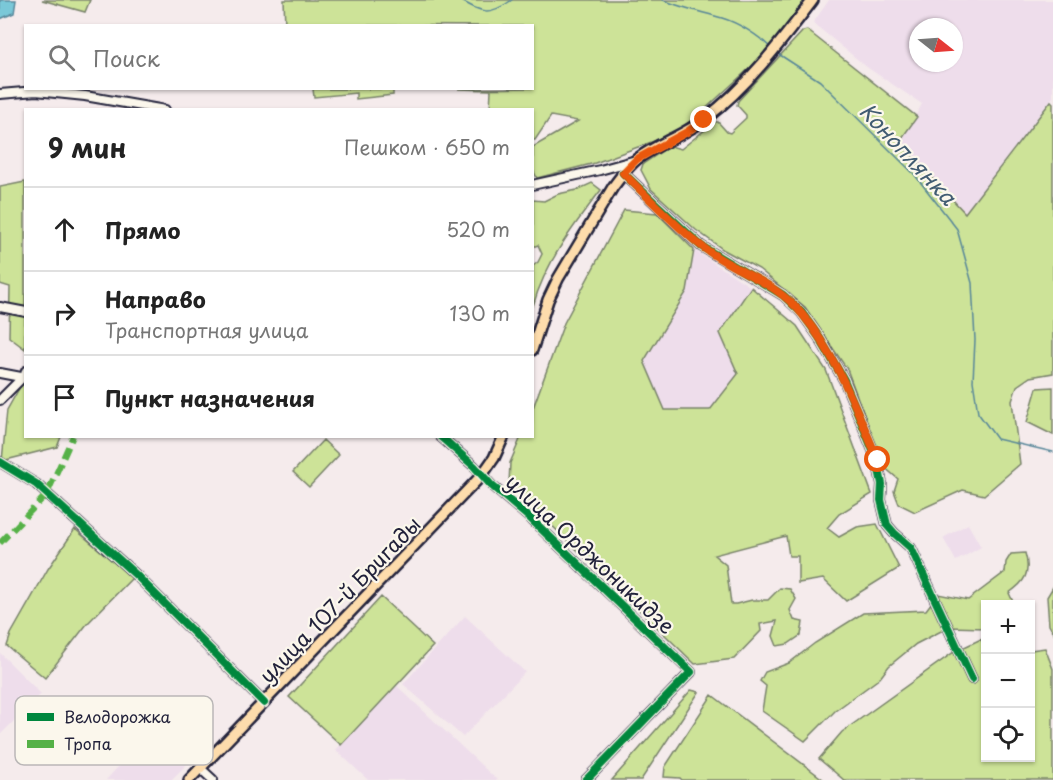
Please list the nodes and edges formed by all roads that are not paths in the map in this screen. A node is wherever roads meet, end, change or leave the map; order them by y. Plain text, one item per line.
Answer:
1 (813, 0) edge
2 (0, 94) edge
3 (154, 108) edge
4 (637, 159) junction
5 (623, 173) junction
6 (534, 185) edge
7 (0, 307) edge
8 (24, 312) edge
9 (534, 344) edge
10 (0, 373) edge
11 (23, 374) edge
12 (0, 400) edge
13 (442, 438) edge
14 (503, 438) edge
15 (0, 462) edge
16 (482, 475) junction
17 (972, 679) dead end
18 (264, 703) junction
19 (213, 755) edge
20 (203, 765) edge
21 (200, 768) junction
22 (189, 780) edge
23 (213, 780) edge
24 (586, 780) edge

1 - 4 main road
2 - 3 street
4 - 5 main road
4 - 6 street
5 - 9 main road
5 - 17 street
7 - 8 street
10 - 11 street
11 - 12 street
13 - 16 street, улица Орджоникидзе
14 - 16 main road, улица 107-й Бригады
15 - 18 street
16 - 18 main road, улица 107-й Бригады
16 - 24 street, улица Орджоникидзе
18 - 19 main road, улица 107-й Бригады
20 - 21 main road, улица 107-й Бригады
21 - 22 main road, улица 107-й Бригады
21 - 23 street

